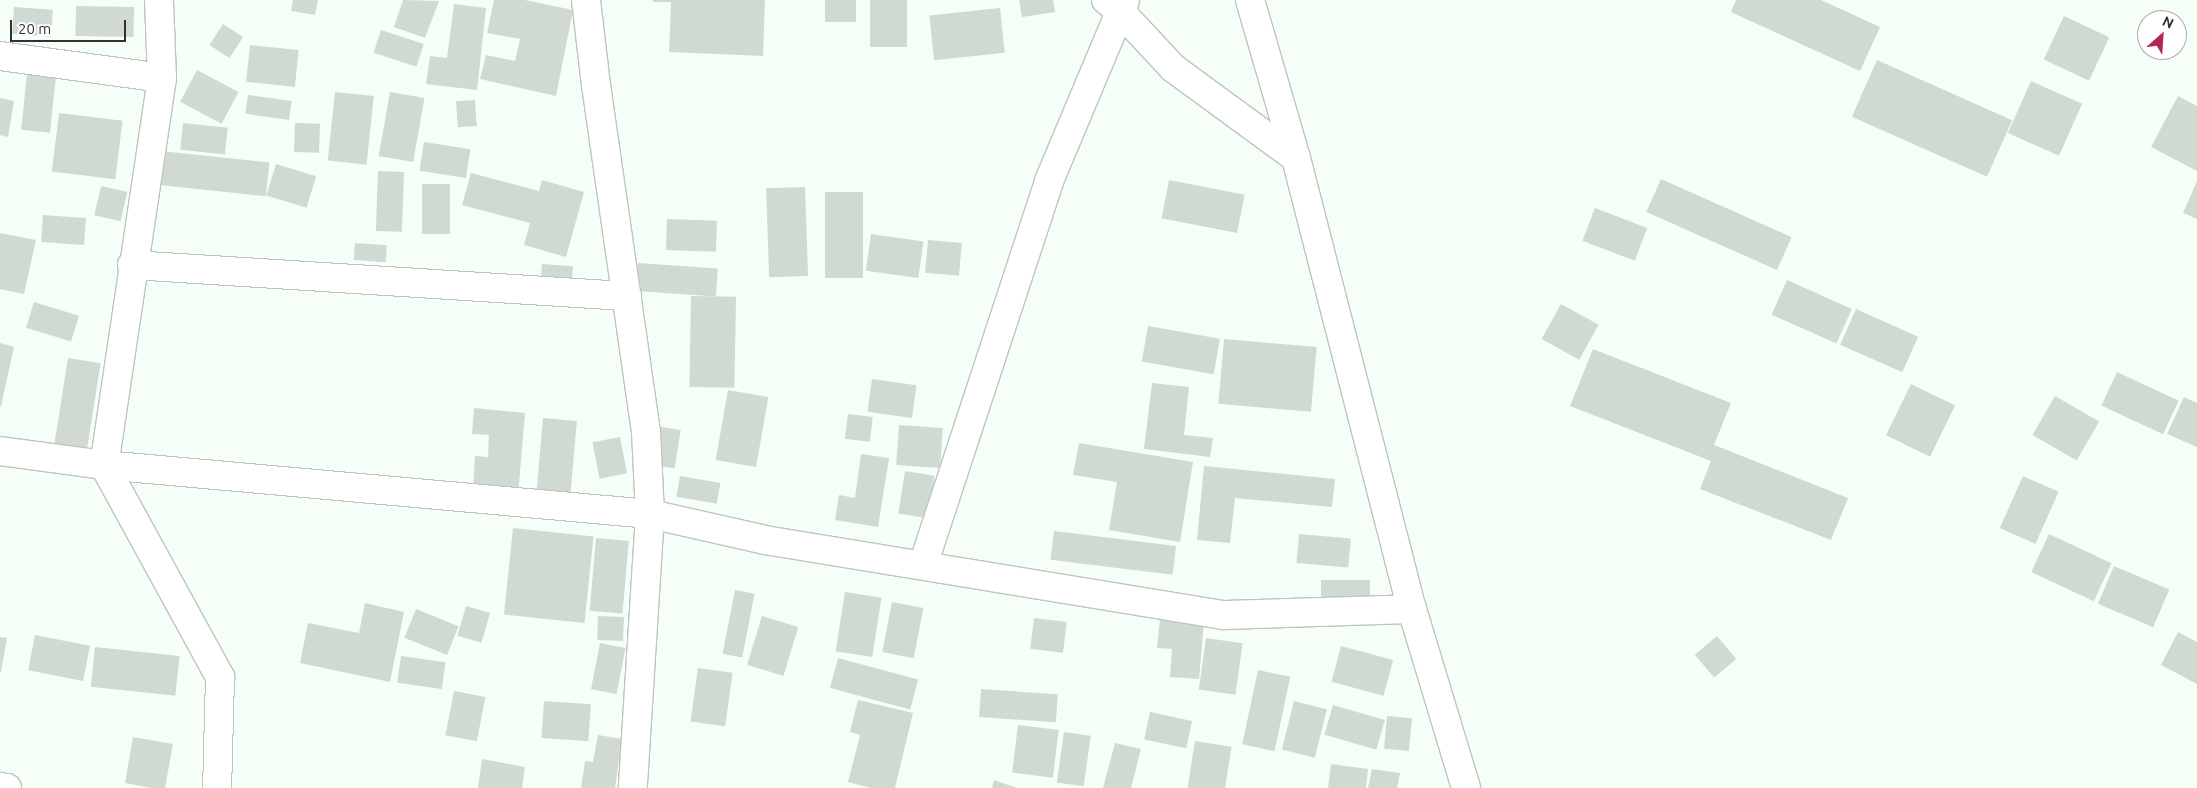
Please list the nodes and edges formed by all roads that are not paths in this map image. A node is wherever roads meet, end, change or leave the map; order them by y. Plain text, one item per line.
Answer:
1 (159, 0) edge
2 (586, 0) edge
3 (1250, 0) edge
4 (1117, 3) edge
5 (0, 56) edge
6 (162, 78) junction
7 (1296, 158) junction
8 (132, 264) junction
9 (627, 296) junction
10 (0, 451) edge
11 (104, 465) junction
12 (650, 514) junction
13 (923, 565) junction
14 (1412, 608) junction
15 (0, 787) edge
16 (6, 788) edge
17 (216, 788) edge
18 (632, 788) edge
19 (636, 788) edge
20 (1466, 788) edge

1 - 6 street
2 - 9 street
3 - 7 street
4 - 7 street
4 - 13 street
5 - 6 street
6 - 8 street
7 - 14 street
8 - 9 street
8 - 11 street
9 - 12 street
10 - 11 street
11 - 12 street
11 - 17 street
12 - 13 street
12 - 18 street
13 - 14 street
14 - 20 street
15 - 16 street
18 - 19 street

